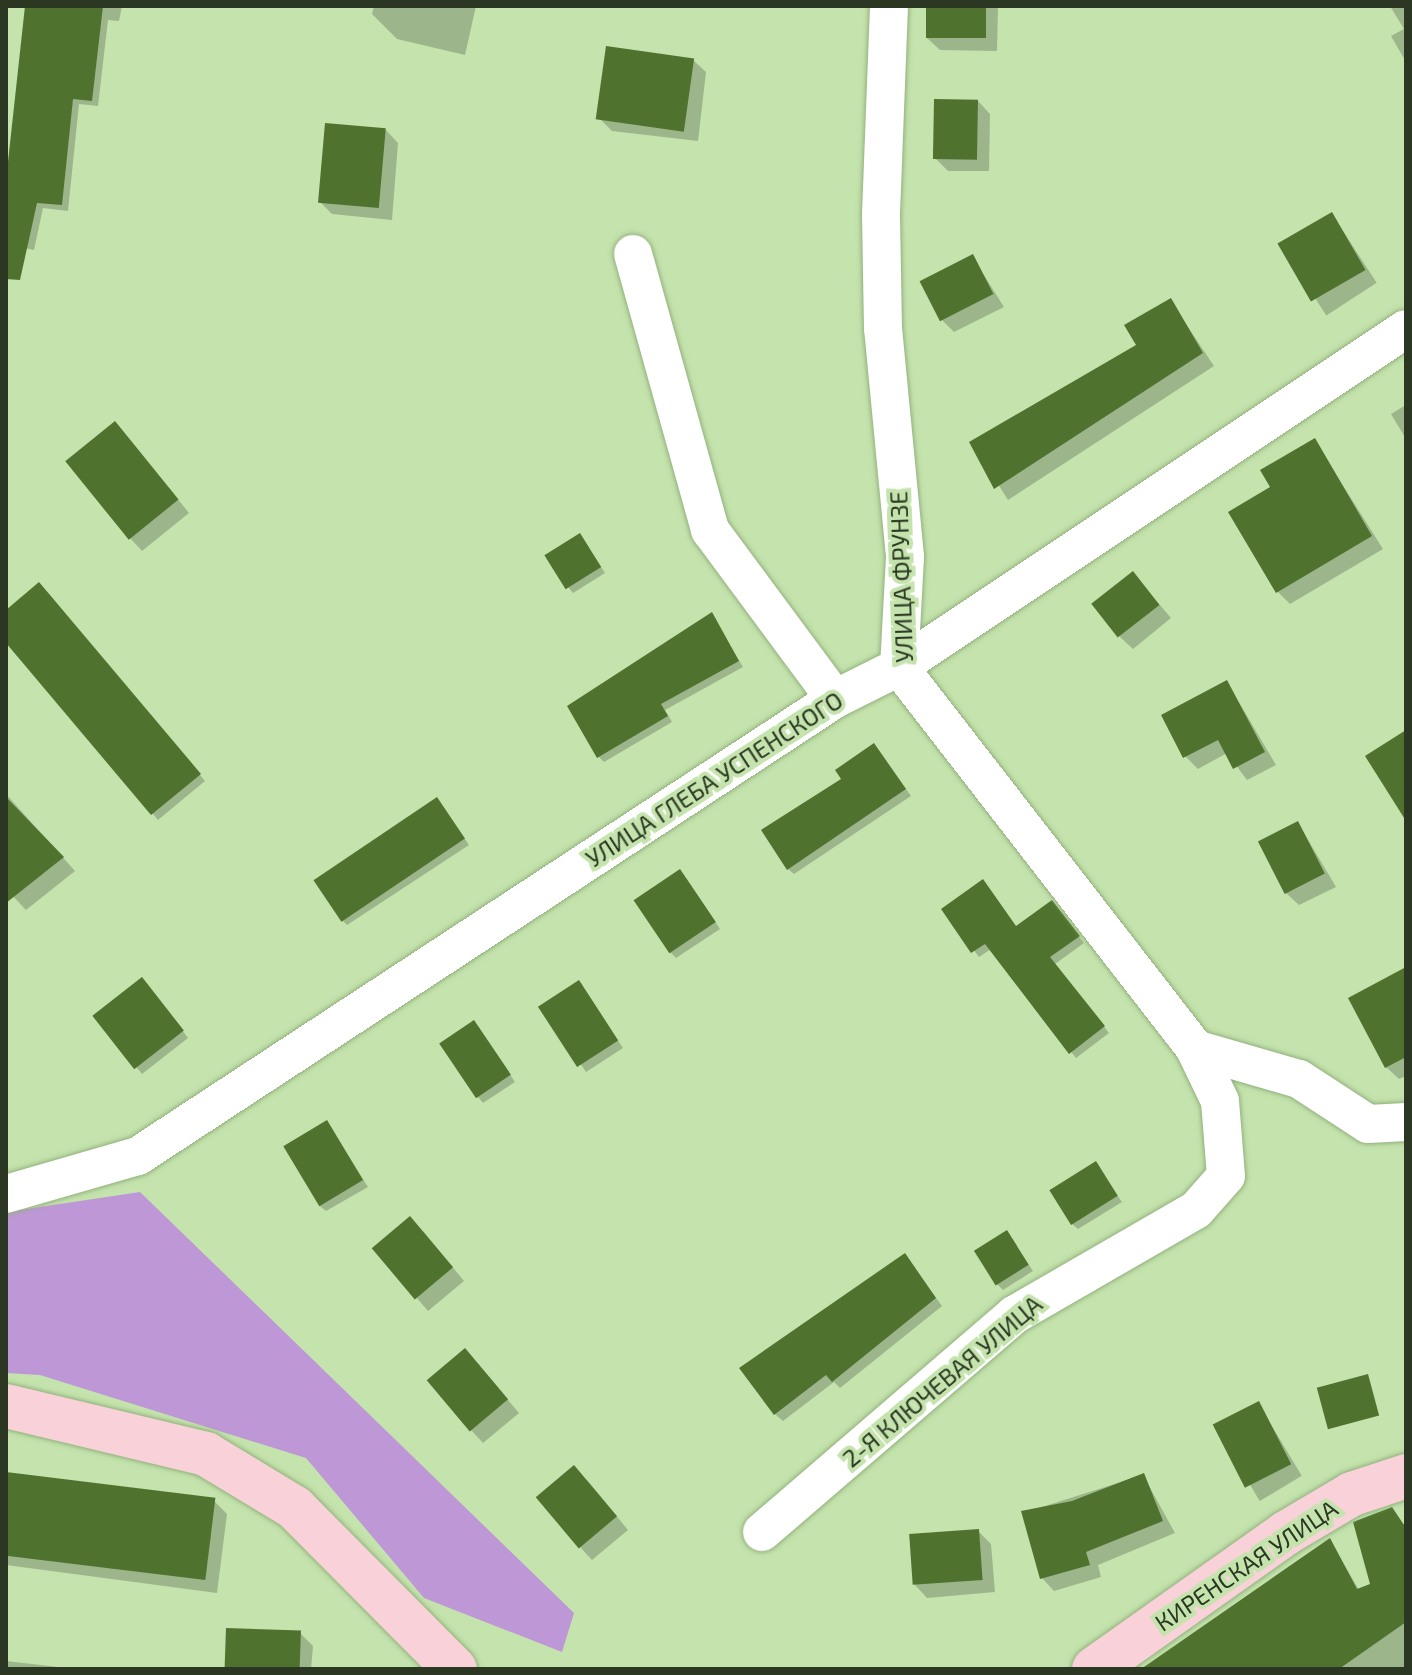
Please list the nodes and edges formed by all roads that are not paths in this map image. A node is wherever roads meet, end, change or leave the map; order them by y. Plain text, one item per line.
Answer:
1 (889, 6) edge
2 (633, 254) dead end
3 (1406, 329) edge
4 (899, 667) junction
5 (835, 699) junction
6 (1195, 1049) junction
7 (1406, 1122) edge
8 (6, 1194) edge
9 (6, 1406) edge
10 (1406, 1476) edge
11 (762, 1532) dead end
12 (455, 1669) edge
13 (1094, 1669) edge

1 - 4 street, УЛИЦА ФРУНЗЕ
2 - 5 street
3 - 4 street, УЛИЦА ГЛЕБА УСПЕНСКОГО
4 - 5 street, УЛИЦА ГЛЕБА УСПЕНСКОГО
4 - 6 street, УЛИЦА ФРУНЗЕ
5 - 8 street, УЛИЦА ГЛЕБА УСПЕНСКОГО
6 - 7 street
6 - 11 street, 2-Я КЛЮЧЕВАЯ УЛИЦА
9 - 12 street
10 - 13 street, КИРЕНСКАЯ УЛИЦА

